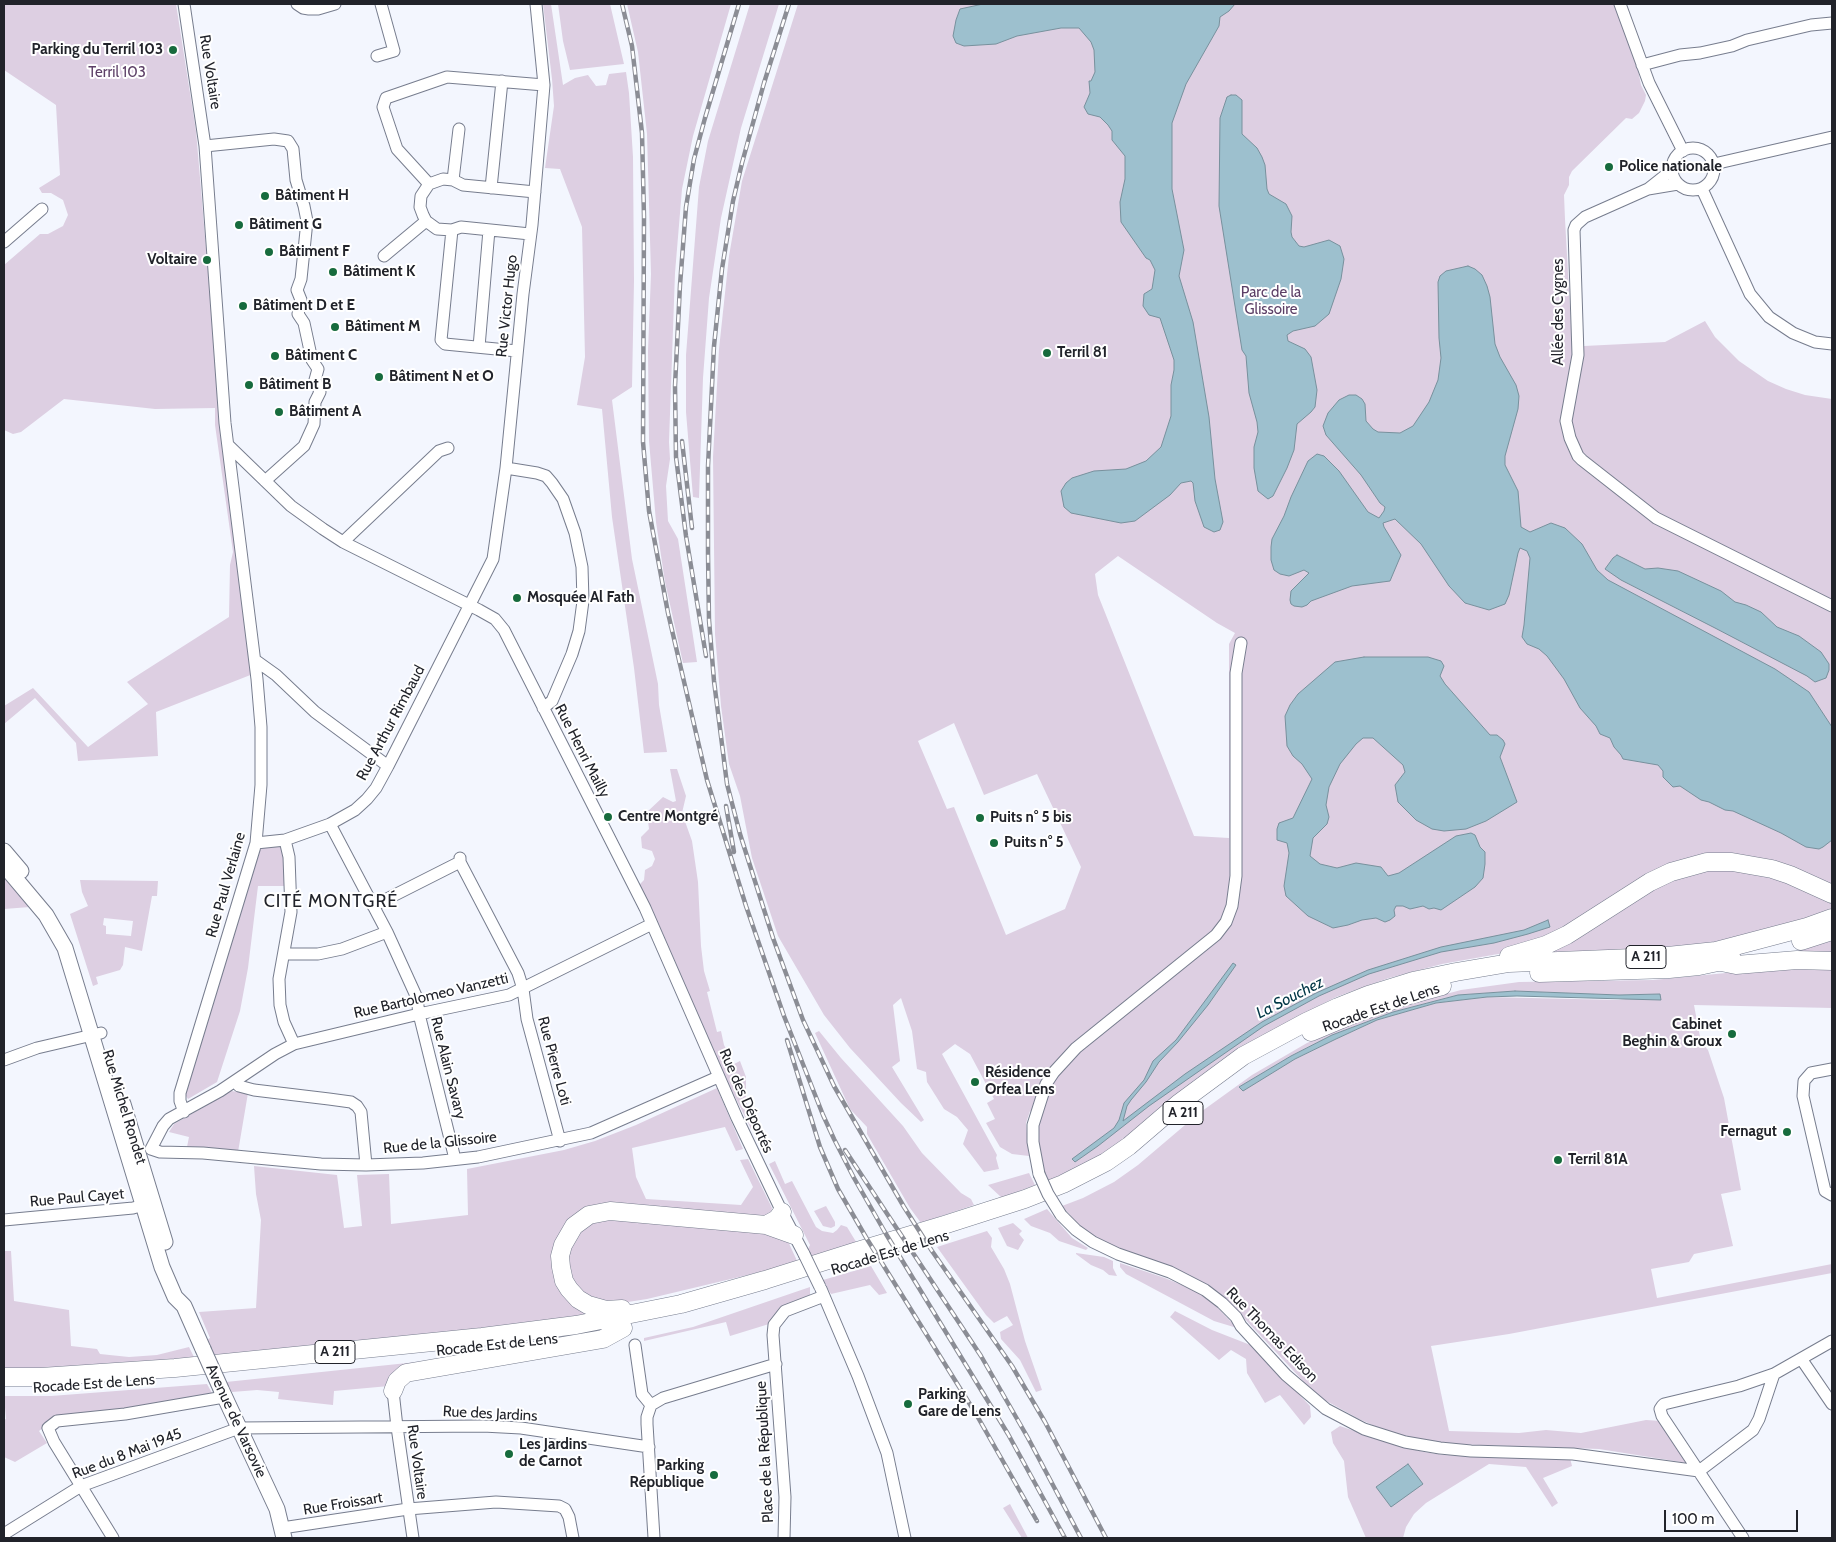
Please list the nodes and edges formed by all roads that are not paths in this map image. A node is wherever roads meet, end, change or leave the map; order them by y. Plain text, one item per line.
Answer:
1 (184, 4) edge
2 (297, 4) edge
3 (335, 4) edge
4 (381, 4) edge
5 (536, 4) edge
6 (1620, 4) edge
7 (1832, 23) edge
8 (377, 56) dead end
9 (1642, 65) junction
10 (502, 81) junction
11 (544, 86) junction
12 (459, 129) dead end
13 (1832, 138) edge
14 (205, 146) junction
15 (1683, 151) junction
16 (1714, 164) junction
17 (1672, 170) junction
18 (453, 180) junction
19 (429, 184) junction
20 (1678, 184) junction
21 (491, 188) junction
22 (1648, 189) junction
23 (1702, 189) junction
24 (535, 192) junction
25 (42, 209) dead end
26 (426, 221) junction
27 (452, 230) junction
28 (489, 230) junction
29 (530, 234) junction
30 (4, 242) edge
31 (384, 256) dead end
32 (1832, 344) edge
33 (478, 347) junction
34 (517, 351) junction
35 (228, 445) junction
36 (448, 448) dead end
37 (250, 465) junction
38 (506, 468) junction
39 (230, 472) junction
40 (266, 481) junction
41 (343, 542) junction
42 (470, 606) junction
43 (1832, 606) edge
44 (1241, 643) dead end
45 (255, 660) junction
46 (543, 708) junction
47 (388, 766) junction
48 (330, 824) junction
49 (286, 840) junction
50 (256, 843) junction
51 (4, 851) edge
52 (4, 865) edge
53 (1832, 894) edge
54 (373, 906) junction
55 (1832, 918) edge
56 (652, 924) junction
57 (1832, 931) edge
58 (388, 932) junction
59 (68, 945) junction
60 (284, 954) junction
61 (1832, 961) edge
62 (1721, 962) junction
63 (1456, 972) junction
64 (523, 989) junction
65 (419, 1014) junction
66 (96, 1035) junction
67 (294, 1044) junction
68 (4, 1060) edge
69 (1832, 1069) edge
70 (718, 1077) junction
71 (235, 1082) junction
72 (184, 1112) junction
73 (560, 1141) junction
74 (139, 1153) junction
75 (455, 1159) junction
76 (366, 1165) junction
77 (1832, 1195) edge
78 (148, 1204) junction
79 (782, 1212) junction
80 (4, 1220) edge
81 (766, 1225) junction
82 (794, 1235) junction
83 (170, 1274) joint
84 (822, 1292) junction
85 (664, 1308) junction
86 (623, 1328) junction
87 (1832, 1341) edge
88 (635, 1345) dead end
89 (1802, 1360) junction
90 (776, 1364) junction
91 (1774, 1374) junction
92 (4, 1377) edge
93 (4, 1388) edge
94 (393, 1390) joint
95 (223, 1393) junction
96 (1832, 1404) edge
97 (651, 1405) junction
98 (397, 1426) junction
99 (239, 1428) junction
100 (649, 1447) junction
101 (1699, 1471) junction
102 (80, 1486) junction
103 (408, 1509) junction
104 (283, 1533) edge
105 (4, 1534) edge
106 (113, 1538) edge
107 (412, 1538) edge
108 (573, 1538) edge
109 (654, 1538) edge
110 (784, 1538) edge
111 (905, 1538) edge
112 (1744, 1538) edge

1 - 14 street, Rue Voltaire
2 - 3 street
4 - 8 street
5 - 11 street, Rue Victor Hugo
6 - 9 street
7 - 9 street
9 - 15 street
10 - 11 street
10 - 19 street
10 - 21 street
11 - 24 street, Rue Victor Hugo
12 - 18 street
13 - 16 street
14 - 35 street, Rue Voltaire
14 - 40 street
15 - 16 street
15 - 17 street
16 - 23 street
17 - 20 street
17 - 22 street, Allée des Cygnes
18 - 19 street
18 - 21 street
19 - 26 street
20 - 22 street, Allée des Cygnes
20 - 23 street
21 - 24 street
22 - 43 street, Allée des Cygnes
23 - 32 street
24 - 29 street, Rue Victor Hugo
25 - 30 street
26 - 27 street
26 - 31 street
27 - 28 street
27 - 33 street
28 - 29 street
28 - 33 street
29 - 34 street, Rue Victor Hugo
33 - 34 street
34 - 38 street, Rue Victor Hugo
35 - 37 street, Rue Henri Mailly
35 - 39 street, Rue Paul Verlaine
36 - 41 street
37 - 39 street
37 - 40 street, Rue Henri Mailly
38 - 42 street, Rue Victor Hugo
38 - 46 street
39 - 45 street, Rue Paul Verlaine
40 - 41 street, Rue Henri Mailly
41 - 42 street, Rue Henri Mailly
42 - 46 street, Rue Henri Mailly
42 - 47 street, Rue Arthur Rimbaud
44 - 101 street, Rue Thomas Edison, bridge
45 - 47 street
45 - 50 street, Rue Paul Verlaine
46 - 56 street, Rue Henri Mailly
47 - 48 street, Rue Arthur Rimbaud
48 - 49 street, Rue Arthur Rimbaud
48 - 54 street, Rue Alain Savary
49 - 50 street, Rue Arthur Rimbaud
49 - 60 street
50 - 72 street, Rue Paul Verlaine
51 - 59 main road
52 - 59 main road
53 - 63 highway
54 - 58 street, Rue Alain Savary
54 - 64 street, Rue Pierre Loti
55 - 63 highway, A 211
56 - 64 street, Rue Bartolomeo Vanzetti
56 - 70 street, Rue des Déportés
57 - 62 highway, A 211
58 - 60 street
58 - 65 street, Rue Alain Savary
59 - 66 main road, Rue Michel Rondet
60 - 67 street
61 - 62 highway
62 - 86 highway, Rocade Est de Lens / A 211
63 - 85 highway, Rocade Est de Lens / A 211
64 - 65 street, Rue Bartolomeo Vanzetti
64 - 73 street, Rue Pierre Loti
65 - 67 street, Rue Bartolomeo Vanzetti
65 - 75 street, Rue Alain Savary
66 - 68 street
66 - 74 main road, Rue Michel Rondet
67 - 71 street, Rue Bartolomeo Vanzetti
69 - 77 street
70 - 73 street, Rue de la Glissoire
70 - 79 street, Rue des Déportés
71 - 72 street, Rue Bartolomeo Vanzetti
71 - 76 street
72 - 74 street, Rue Bartolomeo Vanzetti
73 - 75 street, Rue de la Glissoire
74 - 76 street, Rue de la Glissoire
74 - 78 main road, Rue Michel Rondet
75 - 76 street, Rue de la Glissoire
78 - 80 street, Rue Paul Cayet
78 - 83 main road, Rue Michel Rondet
79 - 81 highway
79 - 82 street, Rue des Déportés
81 - 82 highway
81 - 85 highway
82 - 84 street, Rue des Déportés, bridge
83 - 95 main road, Avenue de Varsovie, bridge
84 - 90 street, Place de la République
84 - 111 street, Rue des Déportés
85 - 92 highway, Rocade Est de Lens / A 211
86 - 93 highway, Rocade Est de Lens / A 211
86 - 94 highway
87 - 89 street
88 - 97 street
89 - 91 street
89 - 96 street
90 - 97 street, Place de la République
90 - 110 street, Place de la République
91 - 101 street
91 - 101 street
94 - 98 street, Rue Voltaire
95 - 99 main road, Avenue de Varsovie
95 - 102 street
97 - 100 street
98 - 99 street, Rue des Jardins
98 - 100 street, Rue des Jardins
98 - 103 street, Rue Voltaire
99 - 102 street, Rue du 8 Mai 1945
99 - 104 main road, Avenue de Varsovie
100 - 109 street
101 - 112 street
102 - 105 street, Rue du 8 Mai 1945
102 - 106 street
103 - 104 street, Rue Froissart
103 - 107 street, Rue Voltaire
103 - 108 street, Rue Froissart

